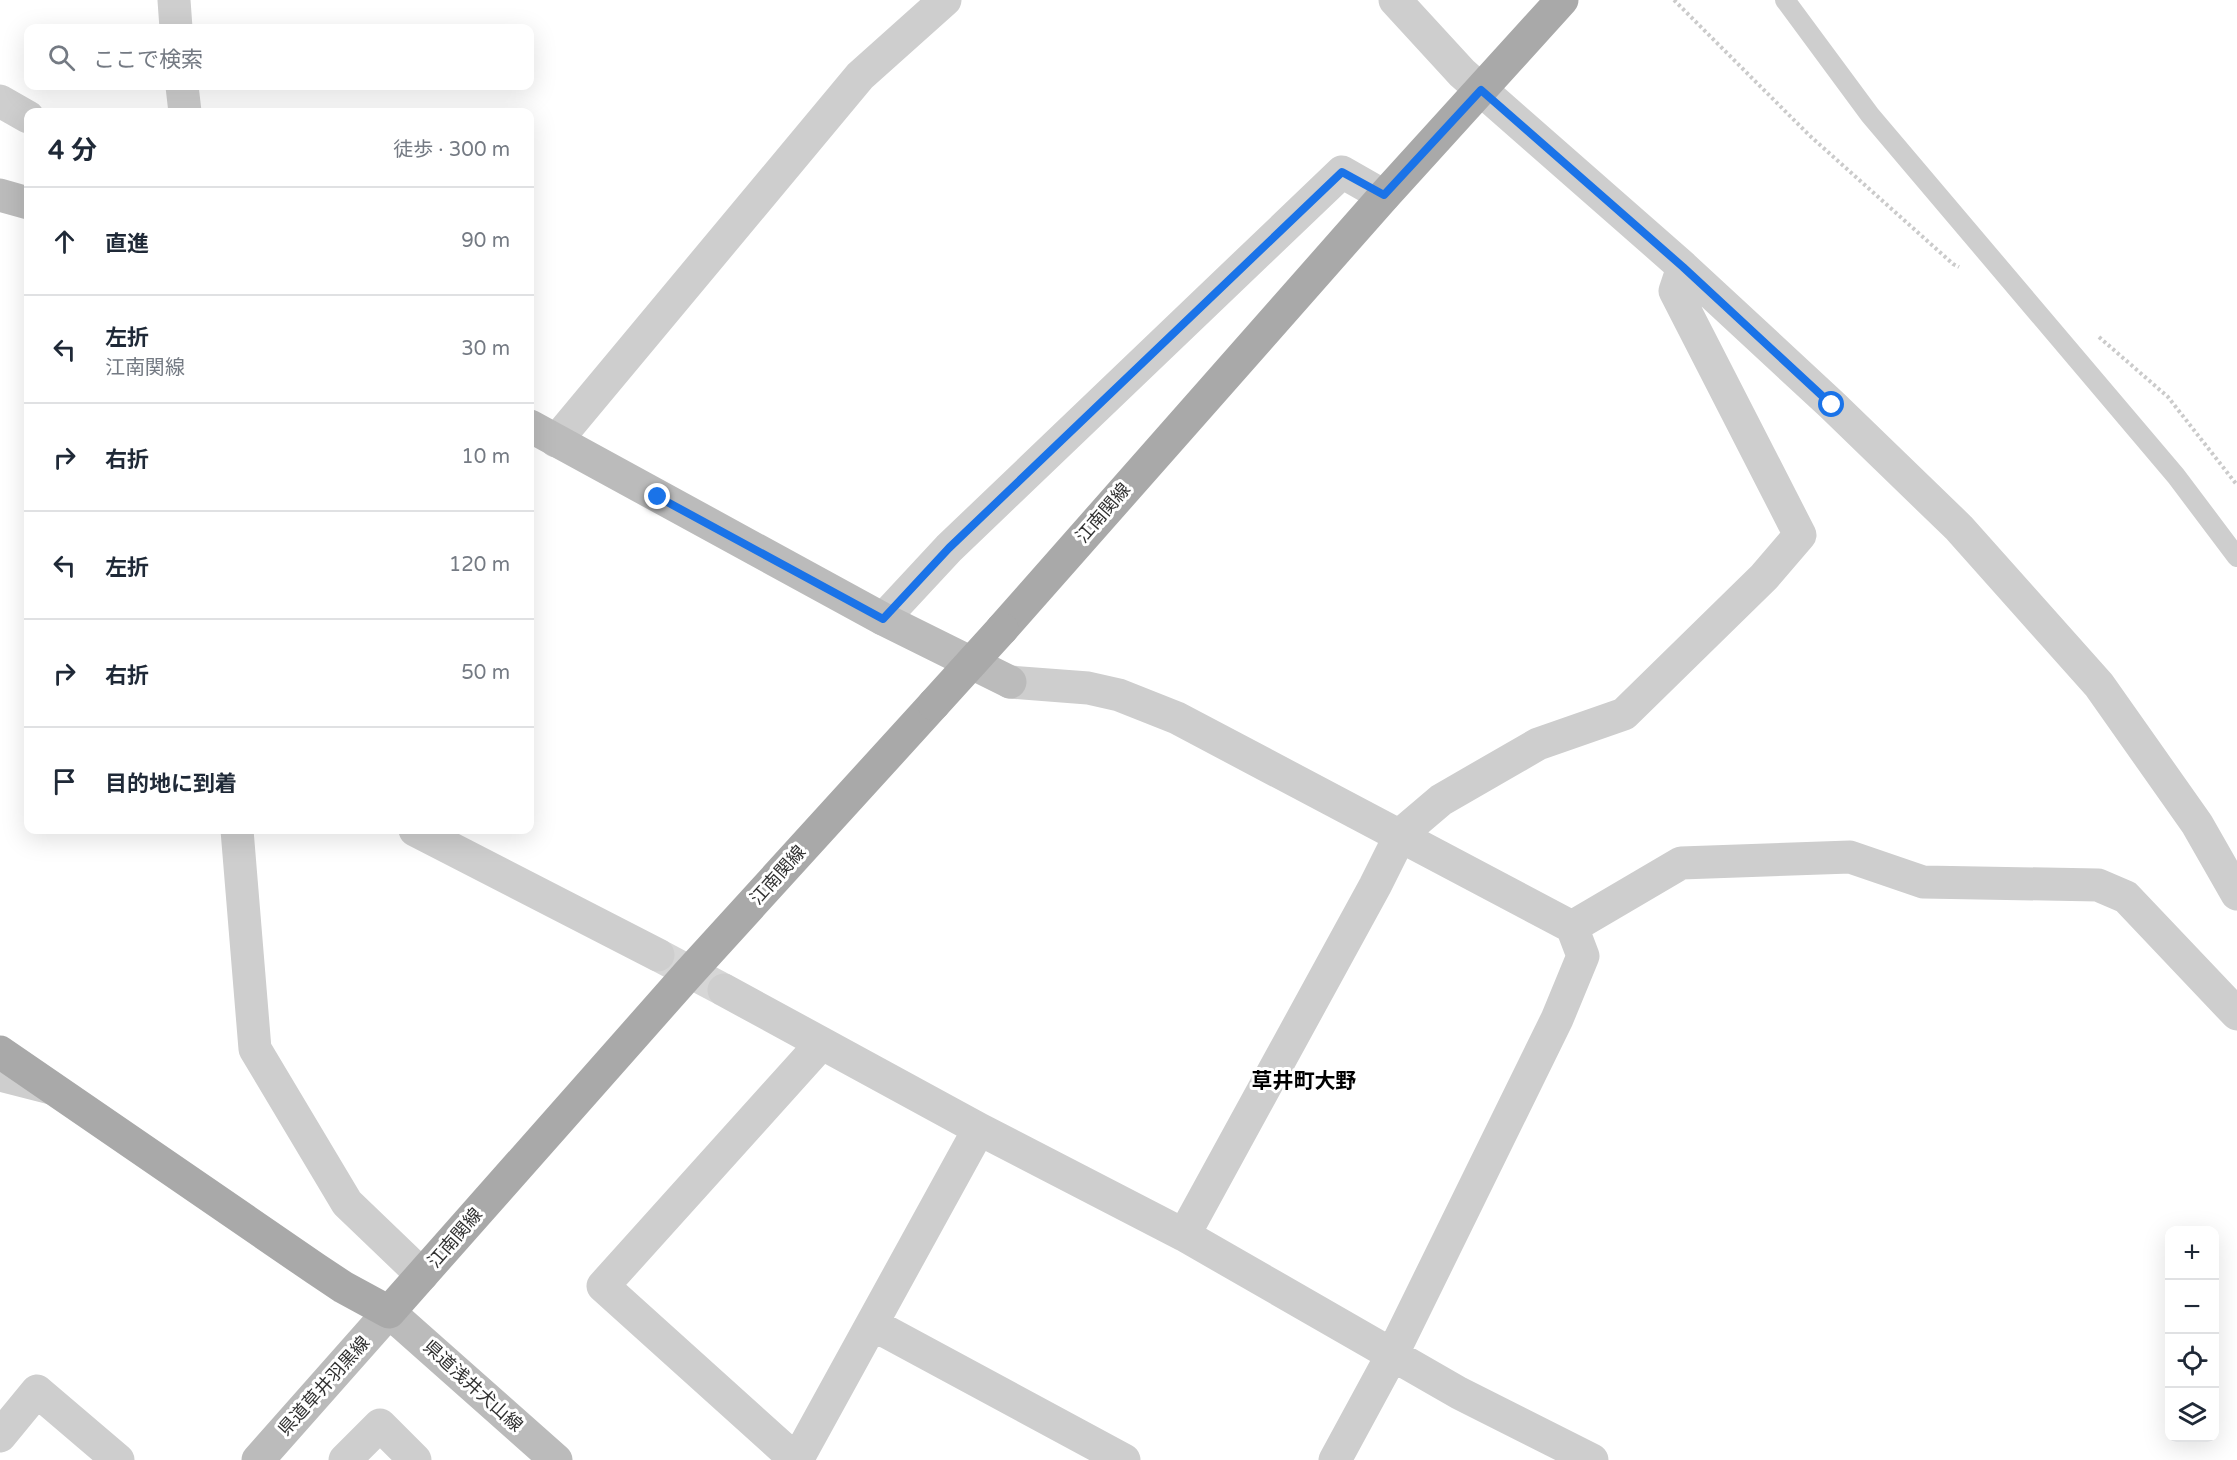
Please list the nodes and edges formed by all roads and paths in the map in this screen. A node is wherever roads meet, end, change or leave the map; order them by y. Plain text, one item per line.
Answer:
1 (174, 0) edge
2 (945, 0) edge
3 (1395, 0) edge
4 (1562, 0) edge
5 (1785, 0) edge
6 (176, 24) edge
7 (182, 90) edge
8 (1481, 90) junction
9 (0, 101) edge
10 (185, 108) edge
11 (24, 115) edge
12 (0, 195) edge
13 (1384, 195) junction
14 (24, 202) edge
15 (1683, 267) junction
16 (543, 434) edge
17 (2237, 557) edge
18 (883, 619) junction
19 (237, 834) edge
20 (424, 834) edge
21 (1401, 834) junction
22 (2237, 894) edge
23 (1572, 927) junction
24 (658, 955) tunnel mouth
25 (724, 990) tunnel mouth
26 (2237, 1014) edge
27 (821, 1044) junction
28 (0, 1052) edge
29 (0, 1075) edge
30 (52, 1088) junction
31 (979, 1129) junction
32 (1184, 1235) junction
33 (422, 1275) junction
34 (389, 1312) junction
35 (872, 1324) junction
36 (1392, 1355) junction
37 (0, 1436) edge
38 (118, 1460) edge
39 (258, 1460) edge
40 (345, 1460) edge
41 (415, 1460) edge
42 (556, 1460) edge
43 (796, 1460) edge
44 (1124, 1460) edge
45 (1335, 1460) edge
46 (1592, 1460) edge

1 - 6 street
2 - 16 street
3 - 8 street
4 - 8 main road, 江南関線
5 - 17 lane
7 - 10 street
8 - 13 main road, 江南関線
8 - 15 street
9 - 11 street
12 - 14 street
13 - 18 street
13 - 33 main road, 江南関線, bridge
15 - 21 street
15 - 22 street
16 - 18 street
18 - 21 street
19 - 33 street
20 - 24 street
21 - 23 street
21 - 32 street
23 - 26 street
23 - 36 street
25 - 27 street
27 - 31 street
27 - 43 street
28 - 30 main road
29 - 30 street
30 - 34 main road
31 - 32 street
31 - 35 street
32 - 36 street
33 - 34 main road, 江南関線
34 - 39 street, 県道草井羽黒線
34 - 42 street, 県道浅井犬山線
35 - 43 street
35 - 44 street
36 - 45 street
36 - 46 street
37 - 38 street
40 - 41 street

